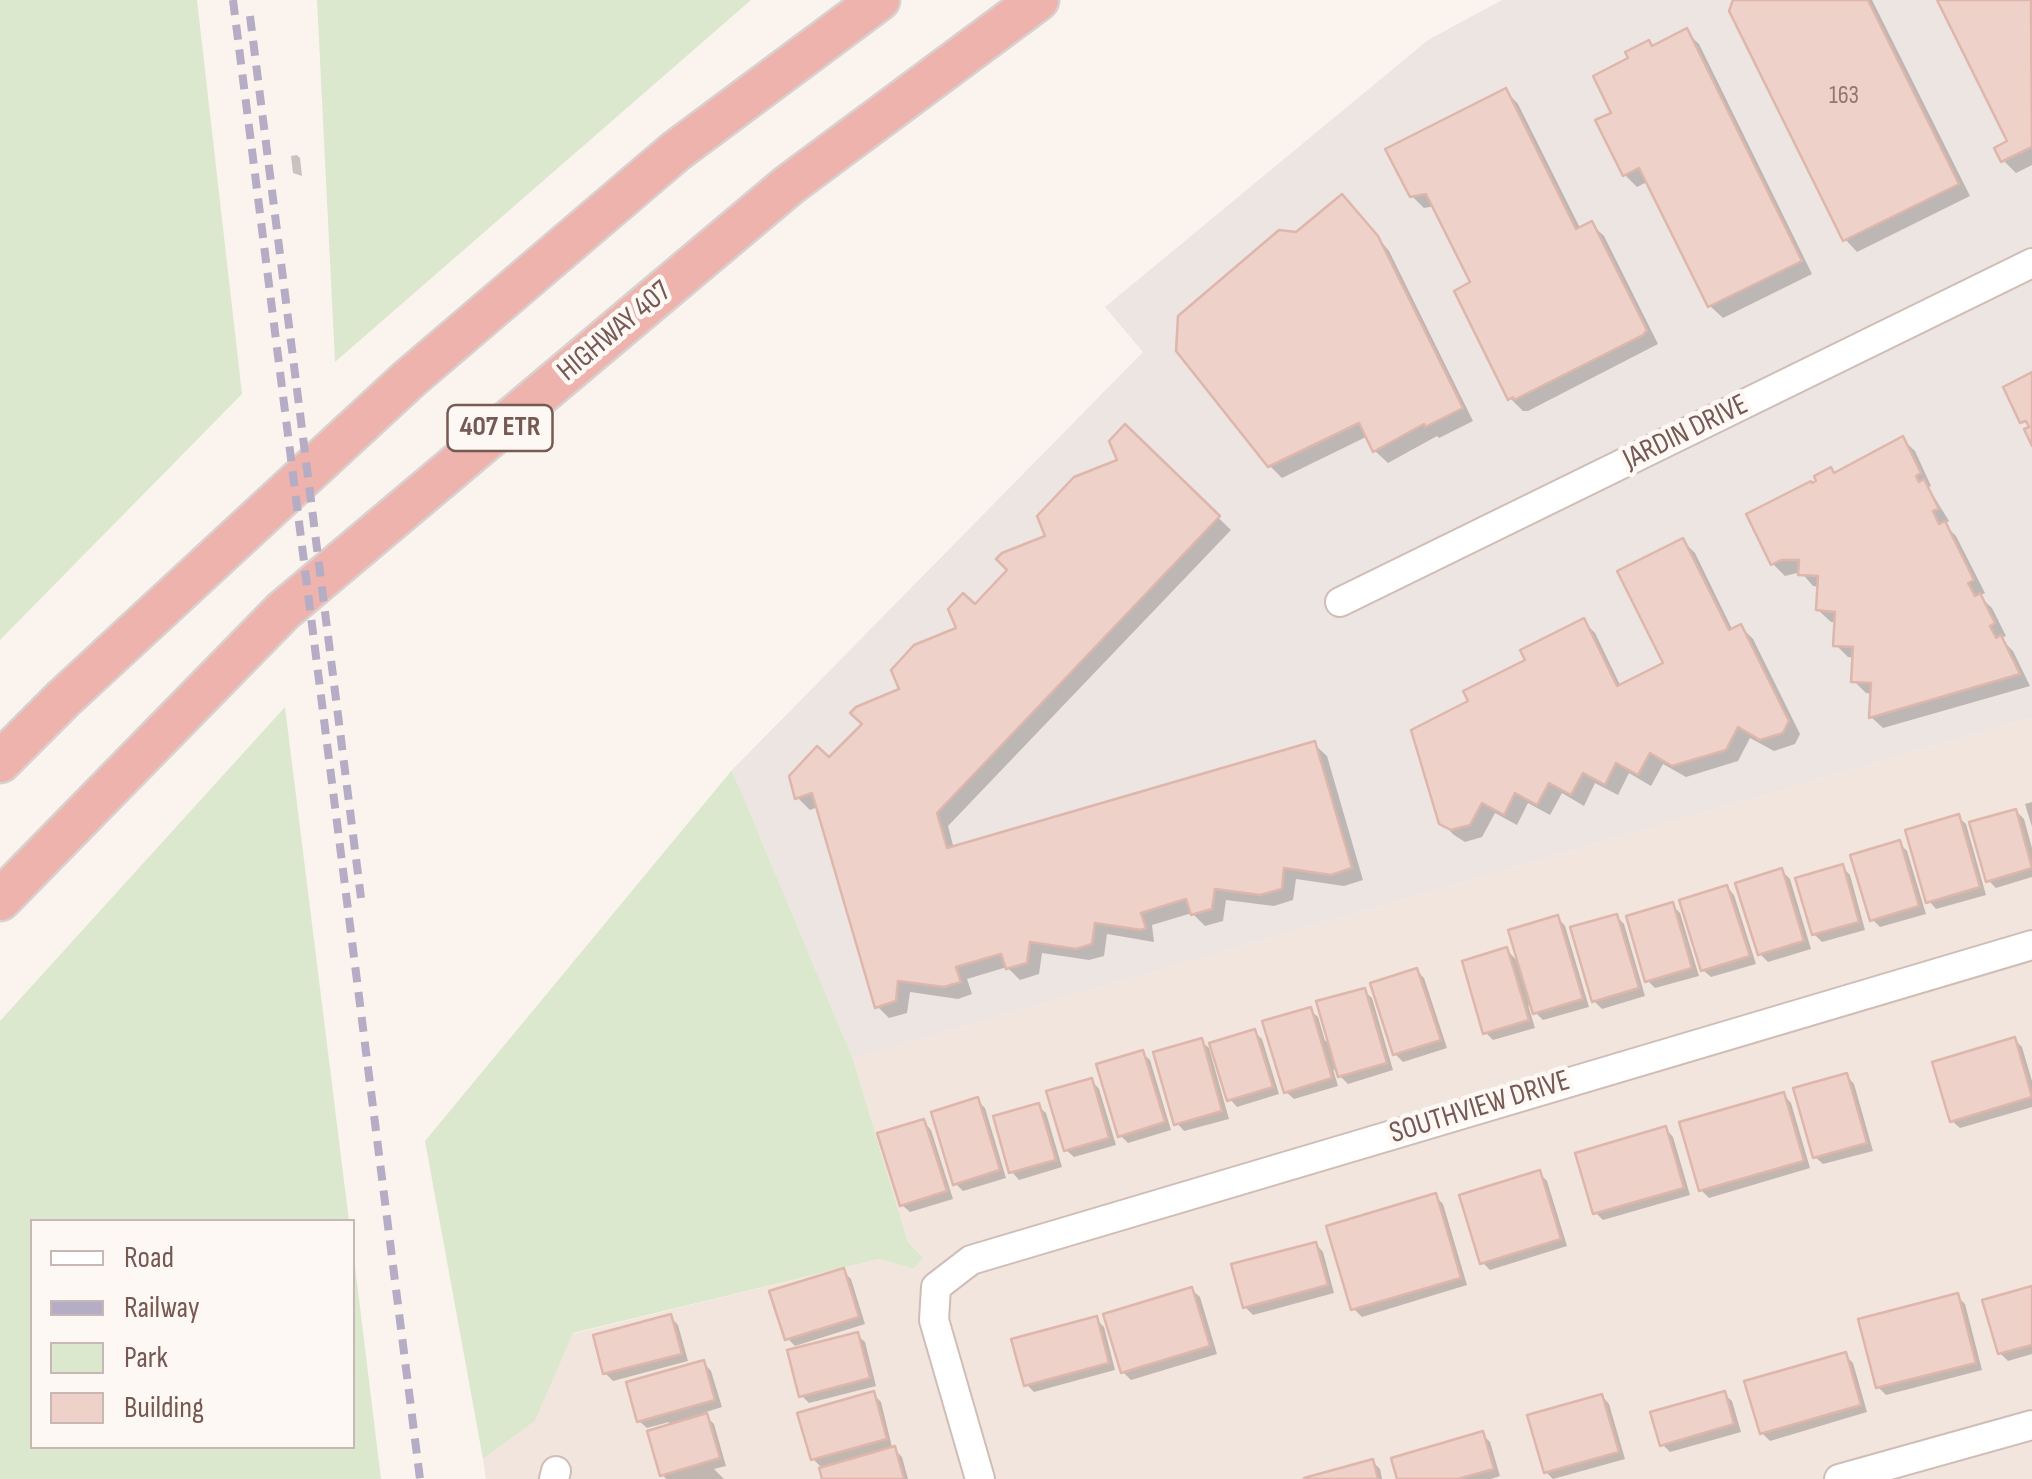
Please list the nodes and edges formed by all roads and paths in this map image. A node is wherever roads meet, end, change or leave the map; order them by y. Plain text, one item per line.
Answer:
1 (879, 0) edge
2 (1038, 0) edge
3 (2032, 262) edge
4 (1340, 602) dead end
5 (0, 762) edge
6 (0, 900) edge
7 (2032, 946) edge
8 (2032, 1425) edge
9 (980, 1479) edge
10 (1839, 1479) edge

1 - 5 highway, 407 ETR
2 - 6 highway, HIGHWAY 407 / 407 ETR
3 - 4 street, JARDIN DRIVE
7 - 9 street, SOUTHVIEW DRIVE
8 - 10 street

